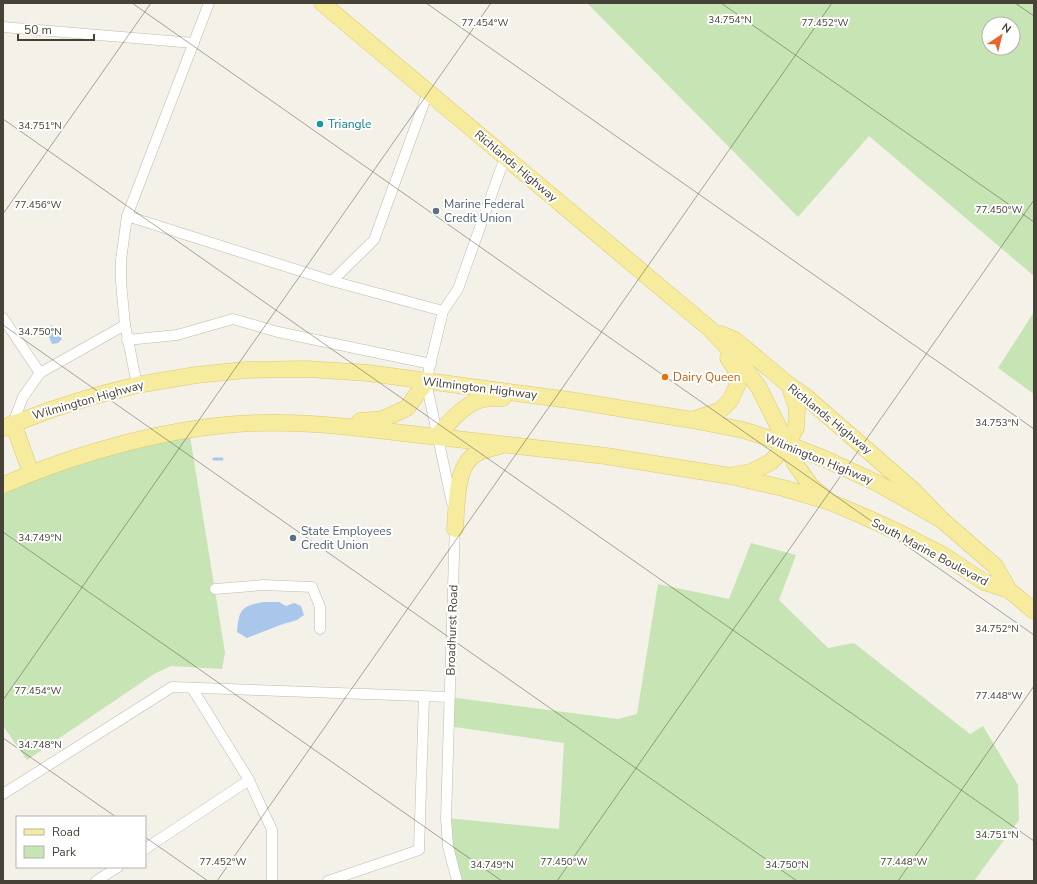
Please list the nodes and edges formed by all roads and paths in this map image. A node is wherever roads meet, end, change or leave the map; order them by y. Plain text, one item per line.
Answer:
1 (209, 3) edge
2 (322, 3) edge
3 (3, 26) edge
4 (194, 43) junction
5 (428, 92) junction
6 (505, 157) junction
7 (127, 216) junction
8 (332, 281) junction
9 (443, 312) junction
10 (3, 318) edge
11 (125, 325) junction
12 (710, 329) junction
13 (127, 340) junction
14 (431, 364) junction
15 (40, 373) junction
16 (426, 382) junction
17 (137, 385) junction
18 (789, 386) junction
19 (538, 395) junction
20 (692, 420) junction
21 (8, 425) edge
22 (323, 425) junction
23 (437, 436) junction
24 (505, 444) junction
25 (787, 444) junction
26 (31, 473) junction
27 (730, 476) junction
28 (3, 485) edge
29 (830, 502) junction
30 (942, 520) junction
31 (456, 529) junction
32 (215, 589) dead end
33 (1009, 590) junction
34 (1033, 608) edge
35 (320, 629) dead end
36 (192, 688) junction
37 (424, 696) junction
38 (449, 698) junction
39 (249, 780) junction
40 (3, 794) edge
41 (146, 848) edge
42 (116, 868) edge
43 (96, 881) edge
44 (272, 881) edge
45 (328, 881) edge
46 (458, 881) edge

1 - 4 street
2 - 5 main road, Richlands Highway
3 - 4 street
4 - 7 street
5 - 6 main road, Richlands Highway
5 - 8 street
6 - 9 street
6 - 12 main road, Richlands Highway
7 - 8 street
7 - 11 street
8 - 9 street
9 - 14 street
10 - 15 street
11 - 13 street
11 - 15 street
12 - 18 main road, Richlands Highway
12 - 20 main road
12 - 25 main road, Richlands Highway
13 - 14 street
13 - 17 street
14 - 16 street
15 - 21 street
16 - 17 main road, Wilmington Highway
16 - 19 main road, Wilmington Highway
16 - 22 main road
16 - 23 street, Broadhurst Road
17 - 21 main road, Wilmington Highway
18 - 25 main road
18 - 30 main road, Richlands Highway
19 - 20 main road, Wilmington Highway
19 - 23 main road
20 - 25 main road, Wilmington Highway
21 - 26 main road
22 - 23 main road
22 - 26 main road
23 - 24 main road
23 - 31 street, Broadhurst Road
24 - 27 main road
24 - 31 main road
25 - 27 main road
25 - 29 main road, Richlands Highway
25 - 30 main road, Wilmington Highway
26 - 28 main road
27 - 29 main road
29 - 33 main road, South Marine Boulevard
30 - 33 main road, South Marine Boulevard
31 - 38 street, Broadhurst Road
32 - 35 street
33 - 34 main road, South Marine Boulevard
36 - 37 street
36 - 39 street
36 - 40 street
37 - 38 street
37 - 45 street
38 - 46 street, Broadhurst Road
39 - 41 street
39 - 44 street
42 - 43 street

